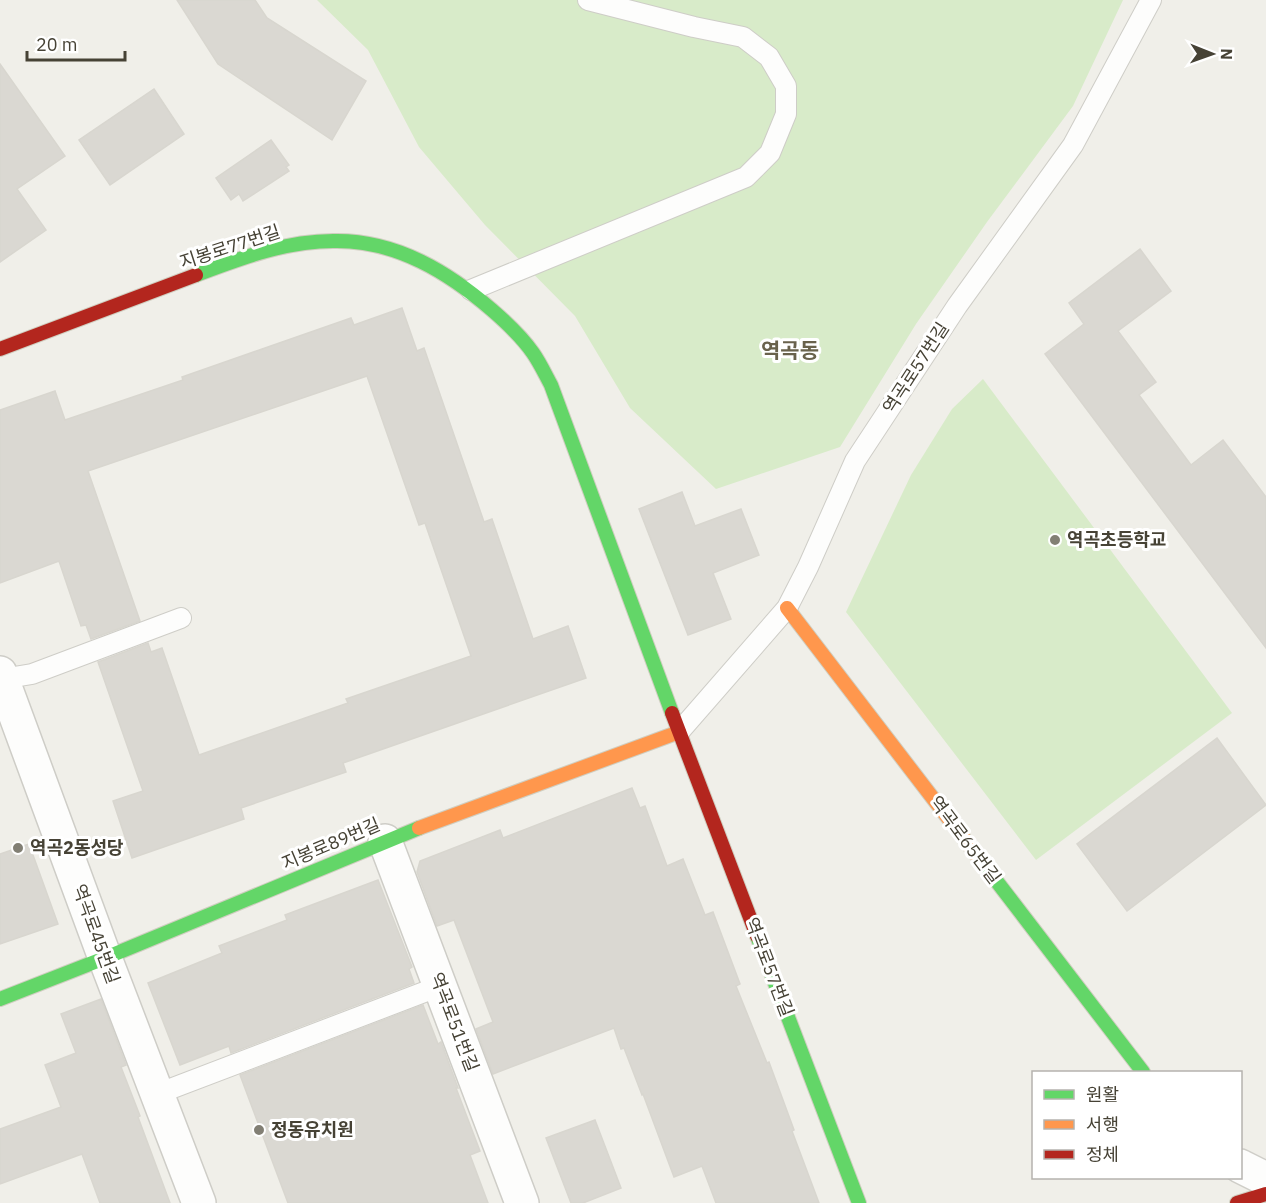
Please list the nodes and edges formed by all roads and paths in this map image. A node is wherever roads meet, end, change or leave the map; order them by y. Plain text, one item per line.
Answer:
1 (588, 0) edge
2 (1151, 0) edge
3 (471, 290) junction
4 (0, 349) edge
5 (787, 608) junction
6 (181, 618) dead end
7 (1, 677) edge
8 (679, 732) junction
9 (385, 841) junction
10 (105, 958) junction
11 (440, 986) junction
12 (0, 999) edge
13 (1142, 1071) edge
14 (157, 1094) junction
15 (1242, 1167) edge
16 (1266, 1179) edge
17 (1266, 1194) edge
18 (199, 1203) edge
19 (522, 1203) edge
20 (859, 1203) edge
21 (1237, 1203) edge

1 - 3 lane
2 - 5 lane, 역곡로57번길
3 - 4 street, 지봉로77번길
3 - 8 street, 역곡로57번길
5 - 8 lane, 역곡로57번길
5 - 13 street, 역곡로65번길
6 - 7 lane
7 - 10 street, 역곡로45번길
8 - 9 street, 지봉로89번길
8 - 20 street, 역곡로57번길
9 - 10 street, 지봉로89번길
9 - 11 street, 역곡로51번길
10 - 12 street, 지봉로89번길
10 - 14 street, 역곡로45번길
11 - 14 lane
11 - 19 street, 역곡로51번길
14 - 18 street, 역곡로45번길
15 - 16 street
17 - 21 street

